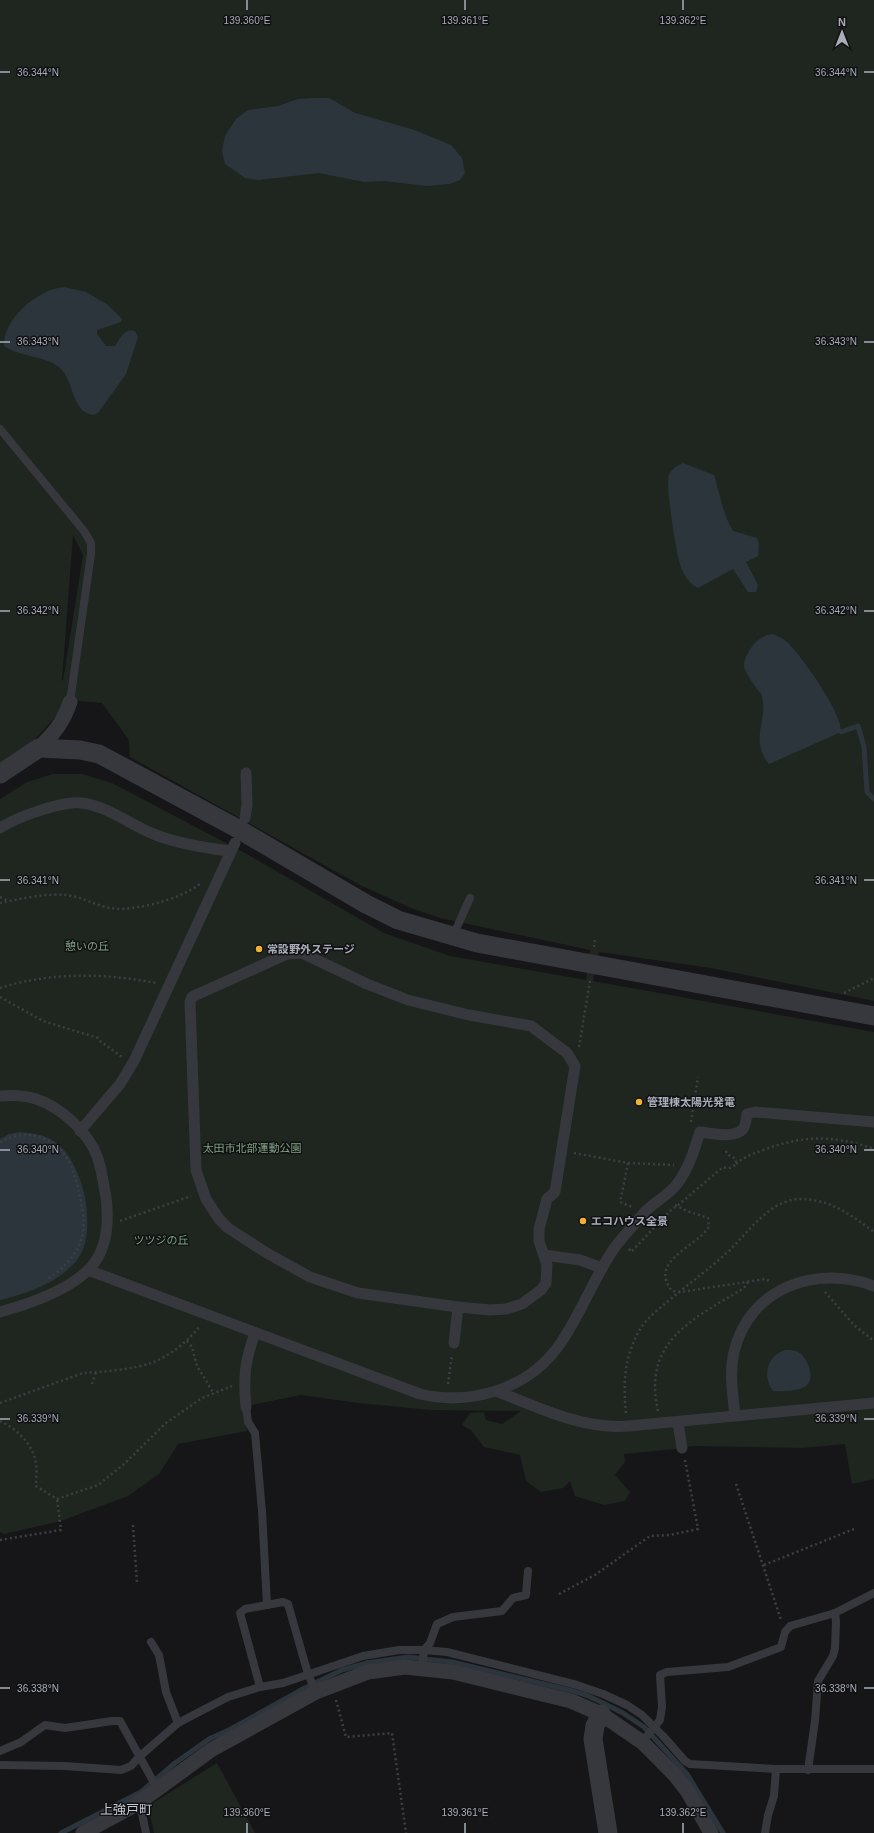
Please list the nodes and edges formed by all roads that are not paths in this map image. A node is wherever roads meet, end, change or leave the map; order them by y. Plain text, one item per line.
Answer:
1 (0, 429) edge
2 (70, 702) joint
3 (39, 748) junction
4 (246, 773) dead end
5 (0, 774) edge
6 (244, 818) dead end
7 (0, 828) edge
8 (470, 898) dead end
9 (453, 937) junction
10 (874, 1016) edge
11 (0, 1096) edge
12 (874, 1122) edge
13 (80, 1131) junction
14 (544, 1255) junction
15 (602, 1268) junction
16 (88, 1270) junction
17 (874, 1286) edge
18 (458, 1307) junction
19 (0, 1312) edge
20 (255, 1333) junction
21 (454, 1343) road end
22 (496, 1391) junction
23 (874, 1403) edge
24 (246, 1407) joint
25 (735, 1416) junction
26 (678, 1422) junction
27 (682, 1448) road end
28 (528, 1571) dead end
29 (874, 1593) edge
30 (267, 1605) junction
31 (835, 1613) junction
32 (151, 1642) dead end
33 (424, 1650) junction
34 (422, 1668) junction
35 (308, 1674) junction
36 (260, 1687) junction
37 (316, 1692) junction
38 (601, 1714) junction
39 (178, 1723) junction
40 (655, 1727) junction
41 (642, 1742) junction
42 (0, 1750) edge
43 (139, 1757) junction
44 (0, 1765) edge
45 (776, 1769) junction
46 (874, 1769) edge
47 (808, 1770) junction
48 (158, 1790) junction
49 (137, 1804) junction
50 (83, 1833) edge
51 (146, 1833) edge
52 (608, 1833) edge
53 (711, 1833) edge
54 (765, 1833) edge

1 - 2 lane
2 - 3 street
3 - 5 street
3 - 9 street
4 - 6 street
7 - 13 street
8 - 9 lane
9 - 10 street
11 - 13 street
12 - 15 street
13 - 16 street
14 - 15 street
14 - 18 street
14 - 18 street
15 - 22 street
16 - 19 street
16 - 20 street
17 - 25 street
18 - 21 street
20 - 22 street
20 - 24 street
22 - 26 street
23 - 25 street
24 - 30 lane
25 - 26 street
26 - 27 street
28 - 33 lane
29 - 31 lane
30 - 35 lane
30 - 36 lane
31 - 40 lane
31 - 47 lane
32 - 39 lane
33 - 34 lane
33 - 35 lane
33 - 40 lane
34 - 37 street
34 - 38 street
35 - 36 lane
35 - 37 lane
36 - 39 lane
37 - 48 street
38 - 41 street
38 - 52 street
39 - 43 lane
40 - 41 lane
40 - 45 lane
41 - 53 street
42 - 43 lane
43 - 44 lane
43 - 48 lane
45 - 47 lane
45 - 54 lane
46 - 47 lane
48 - 49 street
49 - 50 street
49 - 51 lane

